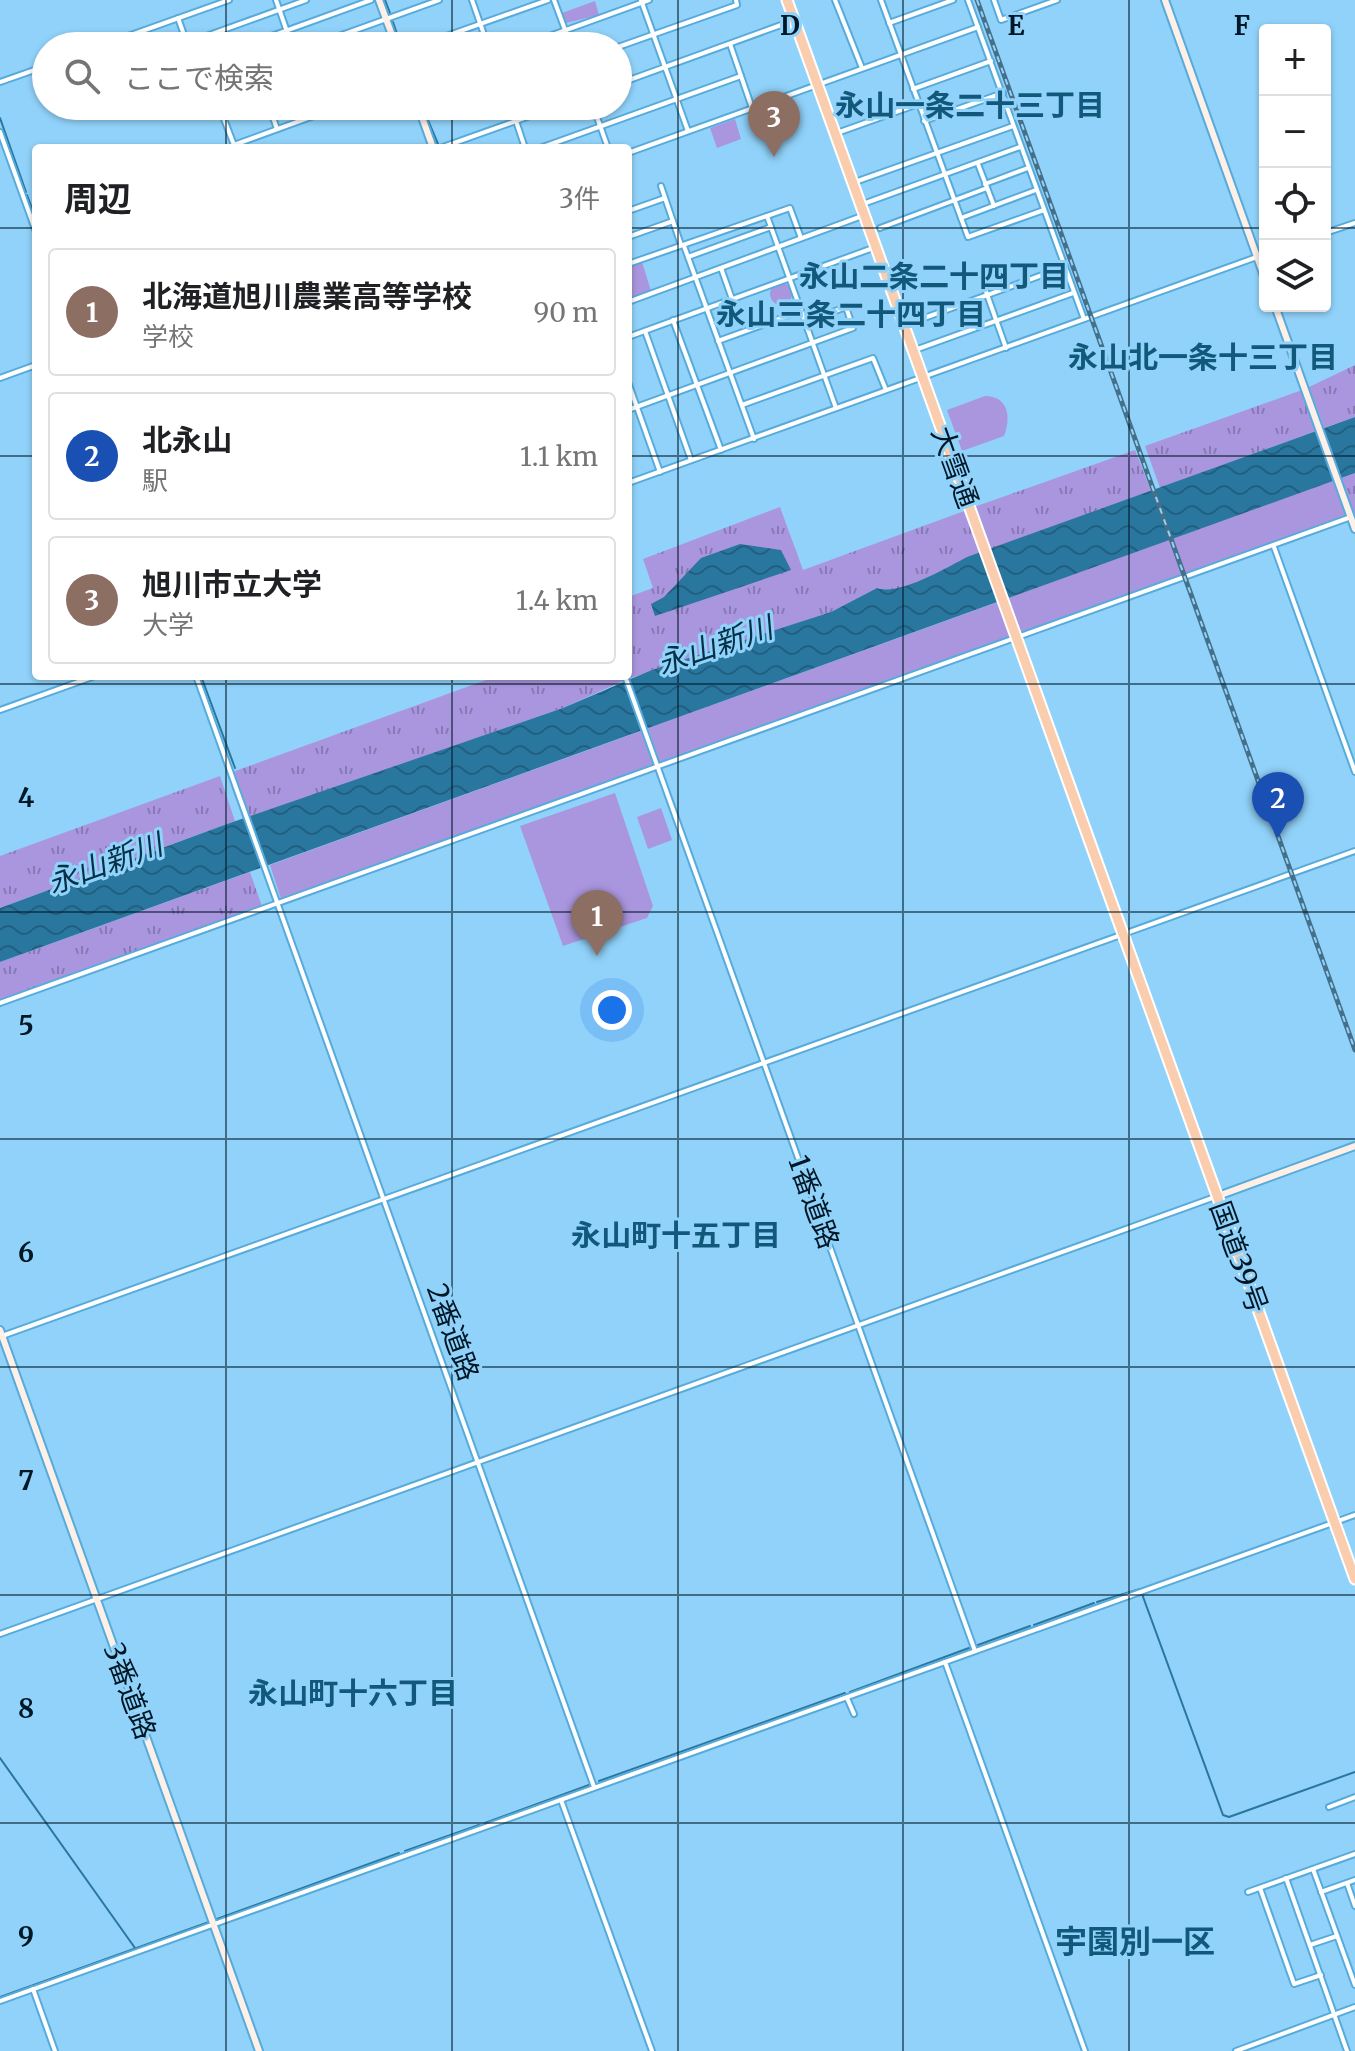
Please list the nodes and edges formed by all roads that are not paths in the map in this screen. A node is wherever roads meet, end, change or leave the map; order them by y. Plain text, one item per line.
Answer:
1 (229, 0) edge
2 (276, 0) edge
3 (306, 0) edge
4 (371, 0) edge
5 (379, 0) edge
6 (439, 0) edge
7 (472, 0) edge
8 (548, 0) edge
9 (554, 0) edge
10 (649, 0) edge
11 (736, 0) edge
12 (787, 0) edge
13 (835, 0) edge
14 (881, 0) edge
15 (953, 0) edge
16 (968, 0) edge
17 (994, 0) edge
18 (1057, 0) edge
19 (1165, 0) edge
20 (642, 1) edge
21 (279, 10) junction
22 (178, 18) junction
23 (386, 19) junction
24 (794, 20) junction
25 (889, 23) junction
26 (480, 24) junction
27 (978, 27) junction
28 (566, 30) junction
29 (287, 31) junction
30 (139, 32) edge
31 (183, 32) edge
32 (222, 32) edge
33 (284, 32) edge
34 (350, 32) edge
35 (391, 32) edge
36 (457, 32) edge
37 (483, 32) edge
38 (560, 32) edge
39 (653, 34) junction
40 (632, 42) edge
41 (730, 44) junction
42 (900, 54) junction
43 (991, 61) junction
44 (666, 67) junction
45 (862, 68) junction
46 (32, 71) edge
47 (741, 76) junction
48 (632, 79) edge
49 (0, 82) edge
50 (817, 84) junction
51 (913, 89) junction
52 (1003, 93) junction
53 (677, 99) junction
54 (918, 104) junction
55 (752, 108) junction
56 (632, 115) edge
57 (224, 120) edge
58 (274, 120) edge
59 (303, 120) edge
60 (423, 120) edge
61 (598, 120) edge
62 (617, 120) edge
63 (516, 121) joint
64 (924, 121) junction
65 (1013, 125) junction
66 (600, 126) junction
67 (277, 129) junction
68 (688, 131) junction
69 (0, 132) edge
70 (835, 134) junction
71 (234, 144) edge
72 (237, 144) edge
73 (432, 144) edge
74 (451, 144) edge
75 (524, 144) edge
76 (551, 144) edge
77 (607, 144) edge
78 (1021, 147) junction
79 (632, 152) edge
80 (936, 153) junction
81 (978, 163) junction
82 (1028, 168) junction
83 (944, 175) junction
84 (853, 183) junction
85 (661, 186) dead end
86 (986, 186) junction
87 (1036, 190) junction
88 (665, 198) junction
89 (953, 200) junction
90 (861, 204) junction
91 (994, 206) junction
92 (632, 210) edge
93 (1044, 210) junction
94 (864, 215) junction
95 (767, 216) junction
96 (961, 218) junction
97 (32, 221) edge
98 (673, 221) junction
99 (1355, 223) edge
100 (771, 227) junction
101 (880, 228) dead end
102 (1331, 231) edge
103 (632, 236) edge
104 (801, 238) junction
105 (683, 246) junction
106 (778, 246) junction
107 (876, 248) junction
108 (1259, 251) edge
109 (688, 257) junction
110 (1259, 257) edge
111 (632, 263) edge
112 (1064, 267) junction
113 (721, 268) junction
114 (695, 277) junction
115 (789, 279) junction
116 (983, 283) dead end
117 (1074, 293) junction
118 (987, 295) junction
119 (732, 299) junction
120 (632, 301) edge
121 (707, 308) junction
122 (801, 311) junction
123 (1277, 312) edge
124 (1084, 319) junction
125 (673, 320) junction
126 (996, 321) junction
127 (805, 322) junction
128 (904, 325) junction
129 (645, 331) junction
130 (632, 336) edge
131 (718, 341) junction
132 (813, 343) junction
133 (1006, 348) junction
134 (913, 351) junction
135 (32, 366) edge
136 (730, 373) junction
137 (825, 376) junction
138 (923, 377) junction
139 (0, 378) edge
140 (698, 384) junction
141 (886, 390) junction
142 (632, 393) edge
143 (668, 395) junction
144 (742, 405) junction
145 (637, 406) junction
146 (632, 408) edge
147 (836, 408) junction
148 (754, 439) junction
149 (721, 450) junction
150 (691, 461) junction
151 (660, 472) junction
152 (632, 481) edge
153 (1353, 518) edge
154 (1355, 529) edge
155 (1274, 547) junction
156 (1017, 638) junction
157 (84, 680) edge
158 (197, 680) edge
159 (626, 680) edge
160 (0, 710) edge
161 (658, 768) junction
162 (1355, 772) edge
163 (1355, 851) edge
164 (277, 904) junction
165 (1124, 934) junction
166 (0, 1003) edge
167 (764, 1063) junction
168 (1355, 1146) edge
169 (1218, 1196) junction
170 (384, 1200) junction
171 (858, 1326) junction
172 (1, 1335) edge
173 (478, 1463) junction
174 (1355, 1515) edge
175 (1334, 1522) junction
176 (1355, 1579) edge
177 (97, 1599) junction
178 (0, 1634) edge
179 (975, 1651) junction
180 (945, 1662) junction
181 (847, 1697) junction
182 (854, 1714) dead end
183 (594, 1787) junction
184 (1355, 1797) edge
185 (561, 1800) junction
186 (1329, 1807) dead end
187 (1355, 1854) edge
188 (1313, 1869) junction
189 (1286, 1878) junction
190 (1355, 1880) edge
191 (1347, 1883) junction
192 (1260, 1888) junction
193 (1248, 1892) dead end
194 (1321, 1892) junction
195 (1355, 1906) edge
196 (213, 1925) junction
197 (1337, 1936) junction
198 (1310, 1945) junction
199 (1321, 1975) junction
200 (1354, 1981) edge
201 (33, 1989) junction
202 (0, 2001) edge
203 (1355, 2007) edge
204 (1335, 2015) junction
205 (55, 2051) edge
206 (259, 2051) edge
207 (652, 2051) edge
208 (1085, 2051) edge
209 (1236, 2051) edge
210 (1347, 2051) edge

1 - 22 street
2 - 21 street
3 - 21 street
4 - 29 street
5 - 23 street
6 - 23 street
7 - 26 street
8 - 26 street
9 - 28 street
10 - 20 street
11 - 39 street
12 - 24 highway, 大雪通
13 - 45 street
14 - 25 street
15 - 25 street
16 - 27 street
17 - 18 street
19 - 108 street
20 - 28 street
20 - 39 street
21 - 29 street
21 - 32 street
22 - 30 street
22 - 31 street
23 - 34 street
23 - 35 street
24 - 41 street
24 - 50 highway, 大雪通
25 - 42 street
26 - 36 street
26 - 37 street
27 - 42 street
27 - 43 street
28 - 38 street
29 - 33 street
39 - 40 street
39 - 44 street
41 - 44 street
41 - 47 street
42 - 45 street
42 - 51 street
43 - 51 street
43 - 52 street
44 - 48 street
44 - 53 street
45 - 50 street
46 - 49 street
47 - 53 street
47 - 55 street
50 - 55 street
50 - 70 highway, 大雪通
51 - 54 street
52 - 64 street
52 - 65 street
53 - 56 street
53 - 68 street
54 - 64 street
54 - 70 street
55 - 68 street
57 - 71 street
58 - 67 street
59 - 67 street
60 - 73 street
61 - 66 street
62 - 66 street
63 - 74 street
63 - 75 street
64 - 80 street
65 - 78 street
65 - 80 street
66 - 76 street
66 - 77 street
67 - 72 street
68 - 79 street
69 - 97 street
70 - 84 highway, 大雪通
78 - 81 street
78 - 82 street
80 - 83 street
80 - 84 street
81 - 83 street
81 - 86 street
82 - 86 street
82 - 87 street
83 - 89 street
83 - 90 street
84 - 90 highway, 大雪通
85 - 88 street
86 - 89 street
86 - 91 street
87 - 91 street
87 - 93 street
88 - 92 street
88 - 98 street
89 - 96 street
89 - 101 street
90 - 94 highway, 大雪通
91 - 96 street
93 - 96 street
93 - 112 street
94 - 104 street
94 - 107 highway, 大雪通
95 - 100 street
95 - 104 street
95 - 105 street
98 - 103 street
98 - 105 street
99 - 102 street
100 - 106 street
100 - 109 street
104 - 106 street
105 - 109 street
105 - 111 street
106 - 113 street
106 - 115 street
107 - 115 street
107 - 128 highway, 大雪通
109 - 114 street
110 - 124 street
112 - 117 street
112 - 118 street
113 - 114 street
113 - 119 street
114 - 120 street
114 - 121 street
115 - 119 street
115 - 122 street
116 - 118 street
117 - 124 street
117 - 126 street
118 - 126 street
118 - 128 street
119 - 121 street
121 - 125 street
121 - 131 street
122 - 127 street
122 - 131 street
123 - 153 street
124 - 133 street
125 - 129 street
125 - 140 street
126 - 133 street
126 - 134 street
127 - 132 street
127 - 132 street
128 - 134 highway, 大雪通
129 - 130 street
129 - 143 street
131 - 136 street
132 - 136 street
132 - 137 street
133 - 138 street
134 - 138 highway, 大雪通
135 - 139 street
136 - 140 street
136 - 144 street
137 - 141 street
137 - 144 street
137 - 147 street
138 - 141 street
138 - 156 highway, 大雪通
140 - 143 street
140 - 149 street
141 - 147 street
142 - 145 street
143 - 145 street
143 - 150 street
144 - 148 street
145 - 146 street
145 - 151 street
147 - 148 street
148 - 149 street
149 - 150 street
150 - 151 street
151 - 152 street
153 - 154 street
153 - 155 street
155 - 156 street
155 - 162 street
156 - 161 street
156 - 165 highway, 大雪通
157 - 160 street
158 - 164 street, 2番道路
159 - 161 street, 1番道路
161 - 164 street
161 - 167 street, 1番道路
163 - 165 street
164 - 166 street
164 - 170 street, 2番道路
165 - 167 street
165 - 169 highway, 国道39号
167 - 170 street
167 - 171 street, 1番道路
168 - 169 street
169 - 171 street
169 - 175 highway, 国道39号
170 - 172 street
170 - 173 street, 2番道路
171 - 173 street
171 - 179 street, 1番道路
172 - 177 street, 3番道路
173 - 177 street
173 - 183 street, 2番道路
174 - 175 street
175 - 176 highway, 国道39号
175 - 179 street
177 - 178 street
177 - 196 street, 3番道路
179 - 180 street
180 - 181 street
180 - 208 street
181 - 182 street
181 - 183 street
183 - 185 street
184 - 186 street
185 - 196 street
185 - 207 street
187 - 188 street
188 - 189 street
188 - 194 street
189 - 192 street
189 - 198 street
190 - 191 street
191 - 194 street
191 - 195 street
192 - 193 street
192 - 199 street
194 - 197 street
196 - 201 street
196 - 206 street, 3番道路
197 - 198 street
197 - 200 street
198 - 199 street
199 - 204 street
201 - 202 street
201 - 205 street
203 - 204 street
204 - 209 street
204 - 210 street

